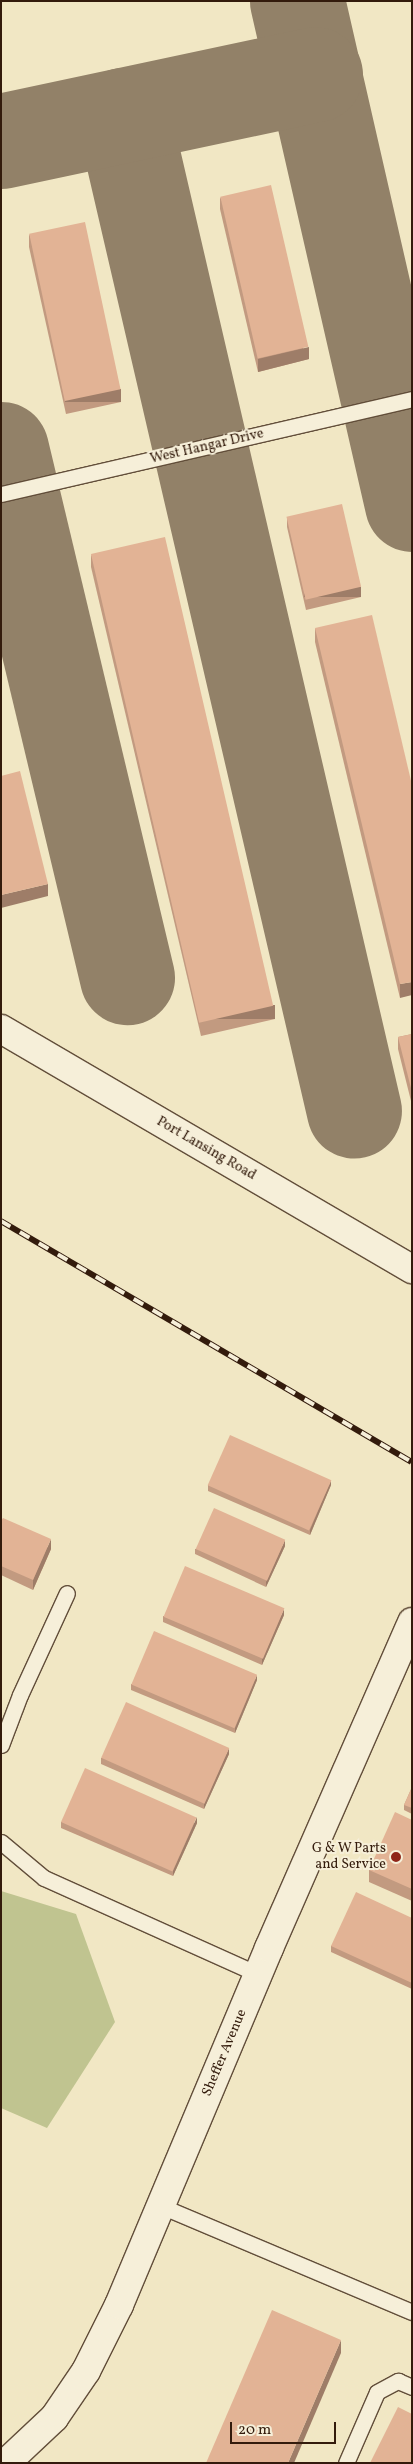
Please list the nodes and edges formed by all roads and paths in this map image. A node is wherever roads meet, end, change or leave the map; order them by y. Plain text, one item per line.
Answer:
1 (412, 399) edge
2 (1, 494) edge
3 (1, 1029) edge
4 (412, 1269) edge
5 (66, 1593) dead end
6 (412, 1622) edge
7 (1, 1745) edge
8 (1, 1842) edge
9 (258, 1974) junction
10 (161, 2206) junction
11 (412, 2312) edge
12 (412, 2387) edge
13 (6, 2463) edge
14 (346, 2463) edge

1 - 2 lane, West Hangar Drive
3 - 4 street, Port Lansing Road
5 - 7 lane
6 - 9 street, Sheffer Avenue
8 - 9 lane
9 - 10 street, Sheffer Avenue
10 - 11 lane
10 - 13 street, Sheffer Avenue
12 - 14 lane

